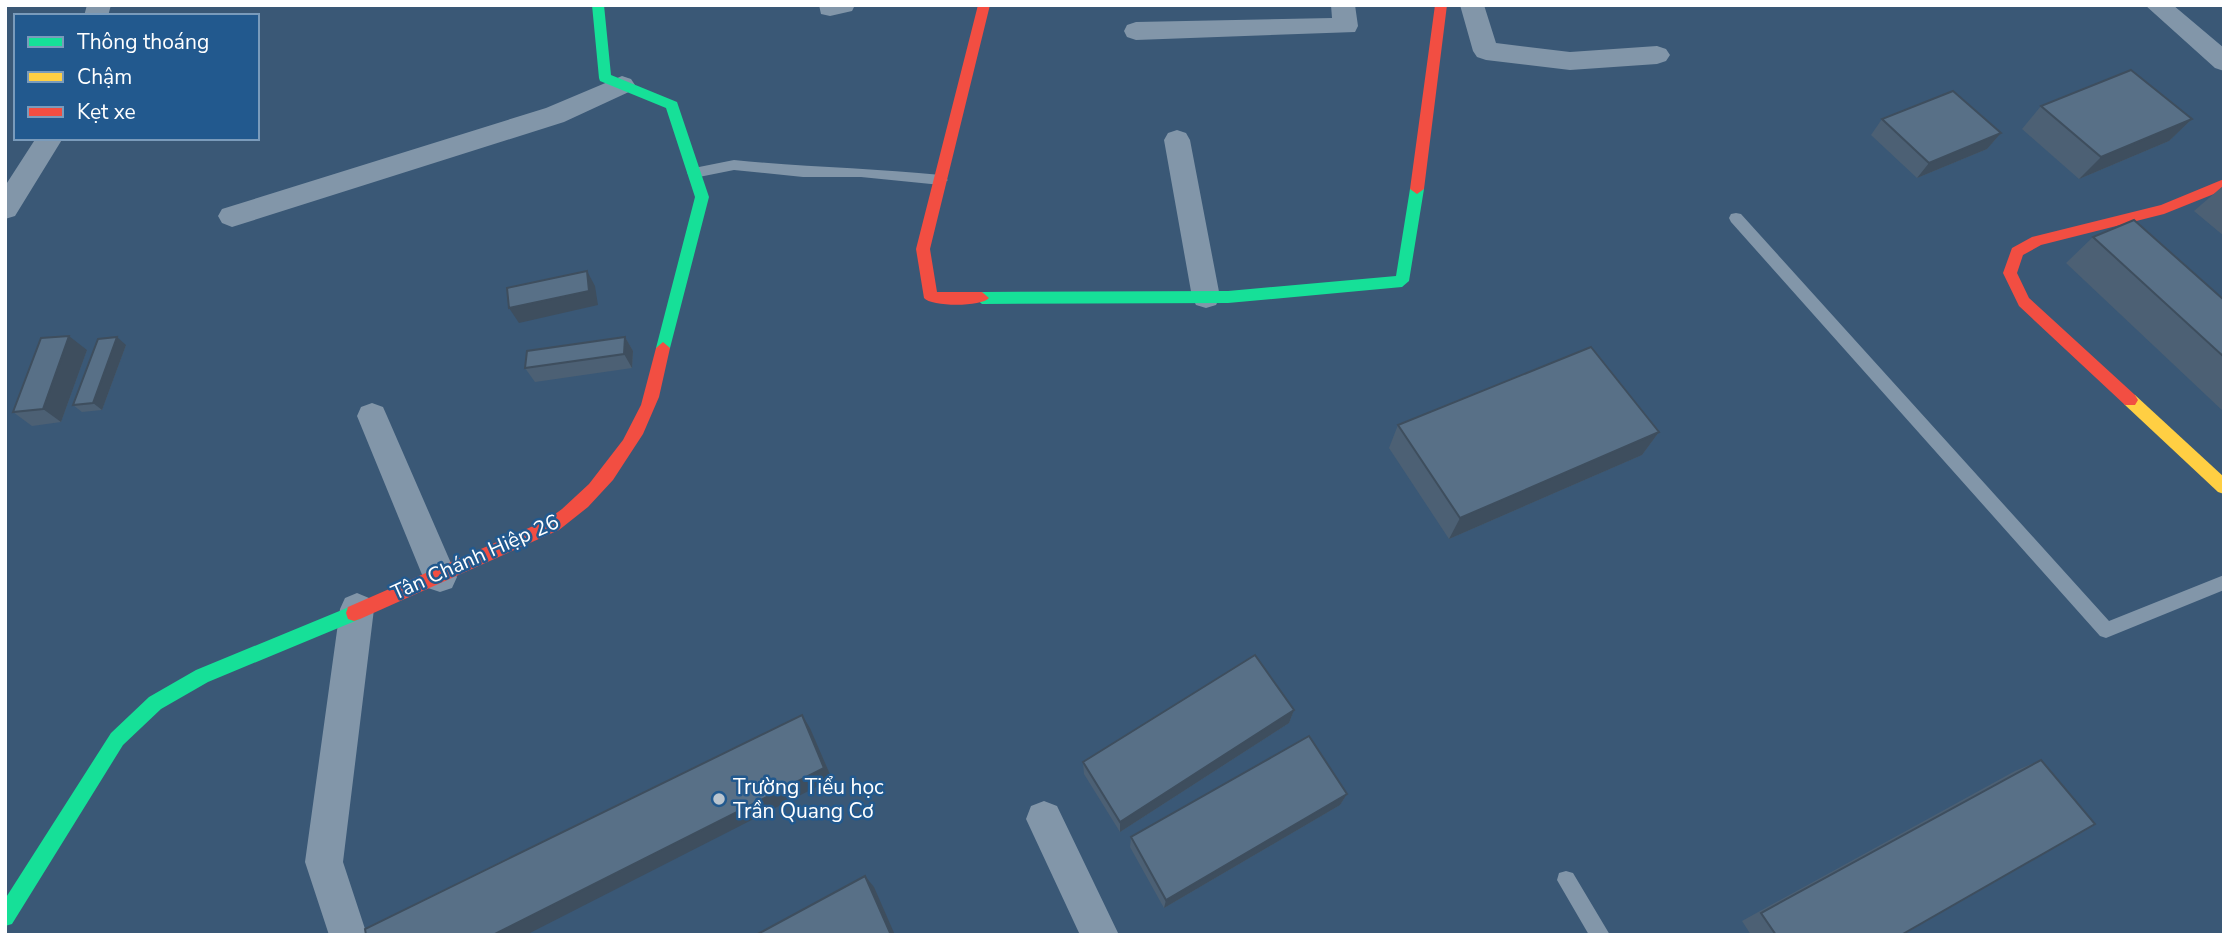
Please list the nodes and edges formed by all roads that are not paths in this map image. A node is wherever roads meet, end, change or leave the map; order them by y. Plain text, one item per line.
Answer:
1 (598, 5) edge
2 (984, 5) edge
3 (1343, 5) edge
4 (1441, 5) edge
5 (1472, 5) edge
6 (2157, 5) edge
7 (1136, 31) dead end
8 (1657, 55) dead end
9 (2224, 62) edge
10 (622, 85) junction
11 (49, 140) edge
12 (1177, 140) dead end
13 (694, 173) junction
14 (941, 180) junction
15 (2224, 184) edge
16 (5, 209) edge
17 (232, 216) dead end
18 (1736, 218) dead end
19 (1206, 297) junction
20 (372, 416) dead end
21 (2224, 487) edge
22 (440, 577) junction
23 (2224, 582) edge
24 (357, 609) junction
25 (1044, 818) dead end
26 (1566, 880) dead end
27 (5, 917) edge
28 (348, 935) edge
29 (1100, 935) edge
30 (1600, 935) edge

1 - 10 street, Tân Chánh Hiệp 26
2 - 14 street
3 - 7 street
4 - 19 street
5 - 8 street
6 - 9 street
10 - 13 street, Tân Chánh Hiệp 26
10 - 17 street
11 - 16 street
12 - 19 street
13 - 14 lane
13 - 22 street, Tân Chánh Hiệp 26
14 - 19 street
15 - 21 street
18 - 23 lane
20 - 22 street
22 - 24 street, Tân Chánh Hiệp 26
24 - 27 street, Tân Chánh Hiệp 26
24 - 28 street
25 - 29 street
26 - 30 lane

